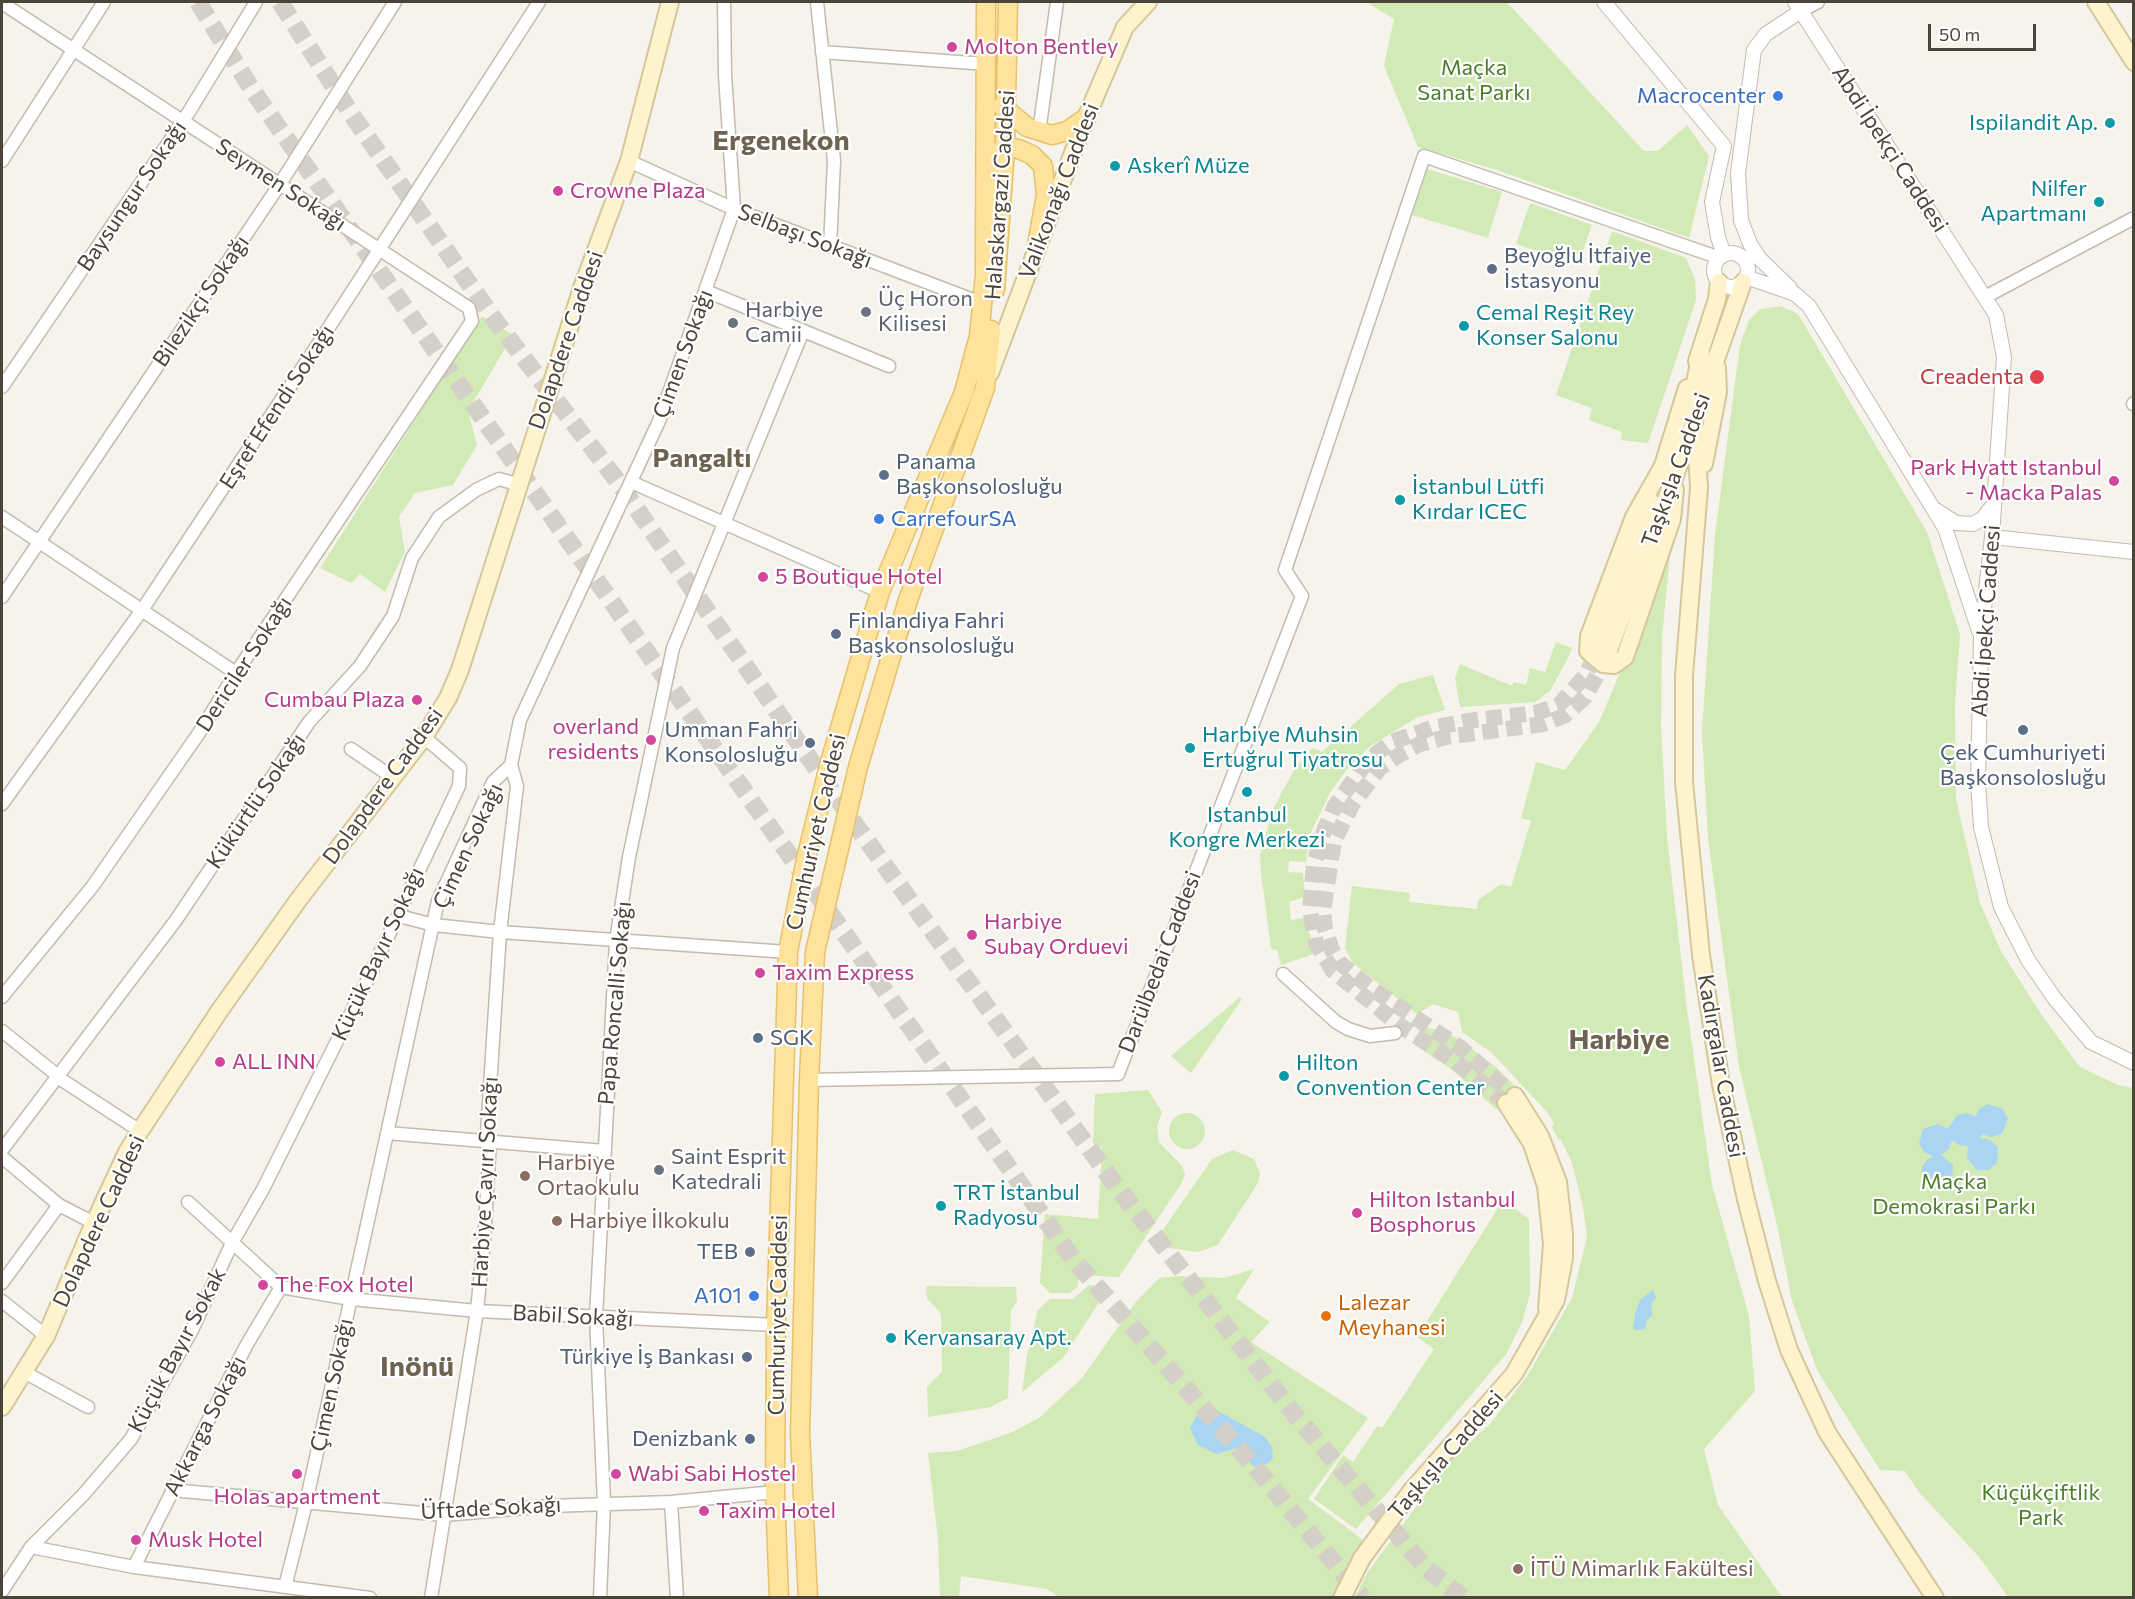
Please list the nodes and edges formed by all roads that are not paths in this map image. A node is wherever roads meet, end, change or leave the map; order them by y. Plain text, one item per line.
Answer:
1 (104, 2) edge
2 (256, 2) edge
3 (395, 2) edge
4 (539, 2) edge
5 (670, 2) edge
6 (724, 2) edge
7 (817, 2) edge
8 (986, 2) edge
9 (1008, 2) edge
10 (1057, 2) edge
11 (1148, 2) edge
12 (1604, 2) edge
13 (1818, 2) edge
14 (2096, 2) edge
15 (2, 3) edge
16 (1798, 6) edge
17 (73, 51) junction
18 (822, 52) junction
19 (2133, 62) edge
20 (986, 70) junction
21 (1007, 111) junction
22 (1086, 118) junction
23 (183, 120) junction
24 (1039, 132) junction
25 (1742, 138) junction
26 (1724, 146) junction
27 (1005, 149) junction
28 (2, 161) edge
29 (628, 161) junction
30 (985, 164) junction
31 (280, 184) junction
32 (734, 210) junction
33 (2133, 218) edge
34 (1037, 246) junction
35 (830, 247) junction
36 (379, 249) junction
37 (1722, 256) junction
38 (1745, 279) junction
39 (1719, 282) junction
40 (706, 291) junction
41 (1795, 294) junction
42 (1985, 297) junction
43 (984, 304) junction
44 (803, 331) junction
45 (1708, 356) junction
46 (889, 366) dead end
47 (2, 387) edge
48 (985, 388) junction
49 (1694, 421) junction
50 (1664, 464) junction
51 (1672, 481) junction
52 (631, 483) junction
53 (518, 484) junction
54 (1699, 489) junction
55 (1994, 504) junction
56 (1932, 507) junction
57 (2, 517) edge
58 (724, 525) junction
59 (1992, 537) junction
60 (40, 541) junction
61 (2133, 552) edge
62 (880, 592) junction
63 (2, 597) edge
64 (142, 610) junction
65 (1981, 636) junction
66 (236, 673) junction
67 (424, 737) junction
68 (351, 749) dead end
69 (511, 765) junction
70 (392, 777) junction
71 (2, 804) edge
72 (399, 916) junction
73 (434, 925) junction
74 (500, 932) junction
75 (616, 941) junction
76 (788, 952) junction
77 (1282, 974) dead end
78 (2, 997) edge
79 (2, 1031) edge
80 (1395, 1033) dead end
81 (2133, 1063) edge
82 (60, 1078) junction
83 (785, 1079) junction
84 (809, 1080) junction
85 (1510, 1100) tunnel mouth
86 (140, 1131) junction
87 (387, 1133) junction
88 (490, 1141) junction
89 (2, 1150) edge
90 (604, 1151) junction
91 (2, 1157) edge
92 (188, 1202) dead end
93 (59, 1205) junction
94 (94, 1223) junction
95 (232, 1243) junction
96 (2, 1283) edge
97 (281, 1287) junction
98 (351, 1299) junction
99 (2, 1301) edge
100 (477, 1311) junction
101 (596, 1317) junction
102 (776, 1324) junction
103 (46, 1336) junction
104 (24, 1372) junction
105 (2, 1407) edge
106 (88, 1407) dead end
107 (172, 1490) junction
108 (775, 1492) junction
109 (671, 1502) junction
110 (306, 1503) junction
111 (604, 1503) junction
112 (444, 1515) junction
113 (31, 1547) junction
114 (134, 1567) junction
115 (285, 1587) junction
116 (2, 1591) edge
117 (370, 1598) edge
118 (431, 1598) edge
119 (600, 1598) edge
120 (677, 1598) edge
121 (779, 1598) edge
122 (808, 1598) edge
123 (1342, 1598) edge
124 (1935, 1598) edge

1 - 17 street
2 - 23 street, Baysungur Sokağı
3 - 31 street, Bilezikçi Sokağı
4 - 36 street, Eşref Efendi Sokağı
5 - 29 main road, Dolapdere Caddesi
6 - 32 street
7 - 18 street
8 - 20 main road, Halaskargazi Caddesi
9 - 21 main road, Halaskargazi Caddesi
10 - 24 street
11 - 22 main road, Valikonağı Caddesi
12 - 26 street
13 - 16 street
14 - 19 main road
15 - 17 street, Seymen Sokağı
16 - 25 street
16 - 42 street, Abdi İpekçi Caddesi
17 - 23 street, Seymen Sokağı
17 - 28 street
18 - 20 street
18 - 35 street
20 - 21 main road
20 - 30 main road, Halaskargazi Caddesi
21 - 24 main road
21 - 27 main road, Halaskargazi Caddesi
22 - 24 main road
22 - 34 main road, Valikonağı Caddesi
23 - 31 street, Seymen Sokağı
23 - 47 street, Baysungur Sokağı
25 - 26 street
25 - 41 street
26 - 37 street
27 - 30 main road
27 - 34 main road
27 - 48 main road, Halaskargazi Caddesi
29 - 32 street, Selbaşı Sokağı
29 - 53 main road, Dolapdere Caddesi
30 - 43 main road, Cumhuriyet Caddesi
31 - 36 street, Seymen Sokağı
31 - 60 street, Bilezikçi Sokağı
32 - 35 street, Selbaşı Sokağı
32 - 40 street, Çimen Sokağı
33 - 42 street
34 - 48 main road, Valikonağı Caddesi
35 - 43 street, Selbaşı Sokağı
36 - 64 street, Eşref Efendi Sokağı
36 - 66 street, Dericiler Sokağı
37 - 38 street
37 - 39 street
37 - 84 street, Darülbedai Caddesi
38 - 39 street
38 - 41 street
38 - 45 main road, Taşkışla Caddesi
39 - 45 main road, Taşkışla Caddesi
40 - 44 street
40 - 52 street, Çimen Sokağı
41 - 56 street
42 - 55 street, Abdi İpekçi Caddesi
43 - 62 main road, Cumhuriyet Caddesi
44 - 46 street
44 - 58 street, Papa Roncalli Sokağı
45 - 49 main road, Taşkışla Caddesi
45 - 50 main road, Taşkışla Caddesi
45 - 54 main road, Kadırgalar Caddesi
48 - 84 main road, Cumhuriyet Caddesi
49 - 51 main road, Taşkışla Caddesi
49 - 54 main road, Kadırgalar Caddesi
50 - 51 main road, Taşkışla Caddesi
50 - 51 main road
52 - 58 street
52 - 69 street, Çimen Sokağı
53 - 67 main road, Dolapdere Caddesi
53 - 82 street, Kükürtlü Sokağı
54 - 124 main road, Kadırgalar Caddesi
55 - 56 street
55 - 59 street, Abdi İpekçi Caddesi
56 - 65 street
57 - 60 street
58 - 62 street
58 - 75 street, Papa Roncalli Sokağı
59 - 61 street
59 - 65 street, Abdi İpekçi Caddesi
60 - 63 street, Bilezikçi Sokağı
60 - 64 street
62 - 76 main road, Cumhuriyet Caddesi
64 - 66 street
64 - 71 street, Eşref Efendi Sokağı
65 - 81 street, Abdi İpekçi Caddesi
66 - 78 street, Dericiler Sokağı
67 - 70 main road, Dolapdere Caddesi
67 - 72 street, Küçük Bayır Sokağı
68 - 70 street
69 - 73 street, Çimen Sokağı
69 - 74 street, Harbiye Çayırı Sokağı
70 - 86 main road, Dolapdere Caddesi
72 - 73 street
72 - 95 street, Küçük Bayır Sokağı
73 - 74 street
73 - 87 street, Çimen Sokağı
74 - 75 street
74 - 88 street, Harbiye Çayırı Sokağı
75 - 76 street
75 - 90 street, Papa Roncalli Sokağı
76 - 83 main road, Cumhuriyet Caddesi
77 - 80 street
79 - 82 street
82 - 86 street
82 - 89 street, Kükürtlü Sokağı
83 - 84 main road
83 - 102 main road, Cumhuriyet Caddesi
84 - 122 main road, Cumhuriyet Caddesi
85 - 123 main road, Taşkışla Caddesi
86 - 94 main road, Dolapdere Caddesi
87 - 88 street
87 - 98 street, Çimen Sokağı
88 - 90 street
88 - 100 street, Harbiye Çayırı Sokağı
90 - 101 street, Papa Roncalli Sokağı
91 - 93 street
92 - 95 street
93 - 94 street
93 - 96 street
94 - 103 main road, Dolapdere Caddesi
95 - 97 street
95 - 113 street, Küçük Bayır Sokak
97 - 98 street, Babil Sokağı
97 - 107 street, Akkarga Sokağı
98 - 100 street, Babil Sokağı
98 - 110 street, Çimen Sokağı
99 - 103 street
100 - 101 street, Babil Sokağı
100 - 112 street, Harbiye Çayırı Sokağı
101 - 102 street, Babil Sokağı
101 - 111 street, Papa Roncalli Sokağı
102 - 108 main road, Cumhuriyet Caddesi
103 - 104 main road, Dolapdere Caddesi
104 - 105 main road, Dolapdere Caddesi
104 - 106 street
107 - 110 street, Üftade Sokağı
107 - 114 street, Akkarga Sokağı
108 - 109 street, Üftade Sokağı
108 - 121 main road, Cumhuriyet Caddesi
109 - 111 street, Üftade Sokağı
109 - 120 street
110 - 112 street, Üftade Sokağı
110 - 115 street, Çimen Sokağı
111 - 112 street, Üftade Sokağı
111 - 119 street, Papa Roncalli Sokağı
112 - 118 street, Harbiye Çayırı Sokağı
113 - 114 street
113 - 116 street, Küçük Bayır Sokak
114 - 115 street
115 - 117 street

